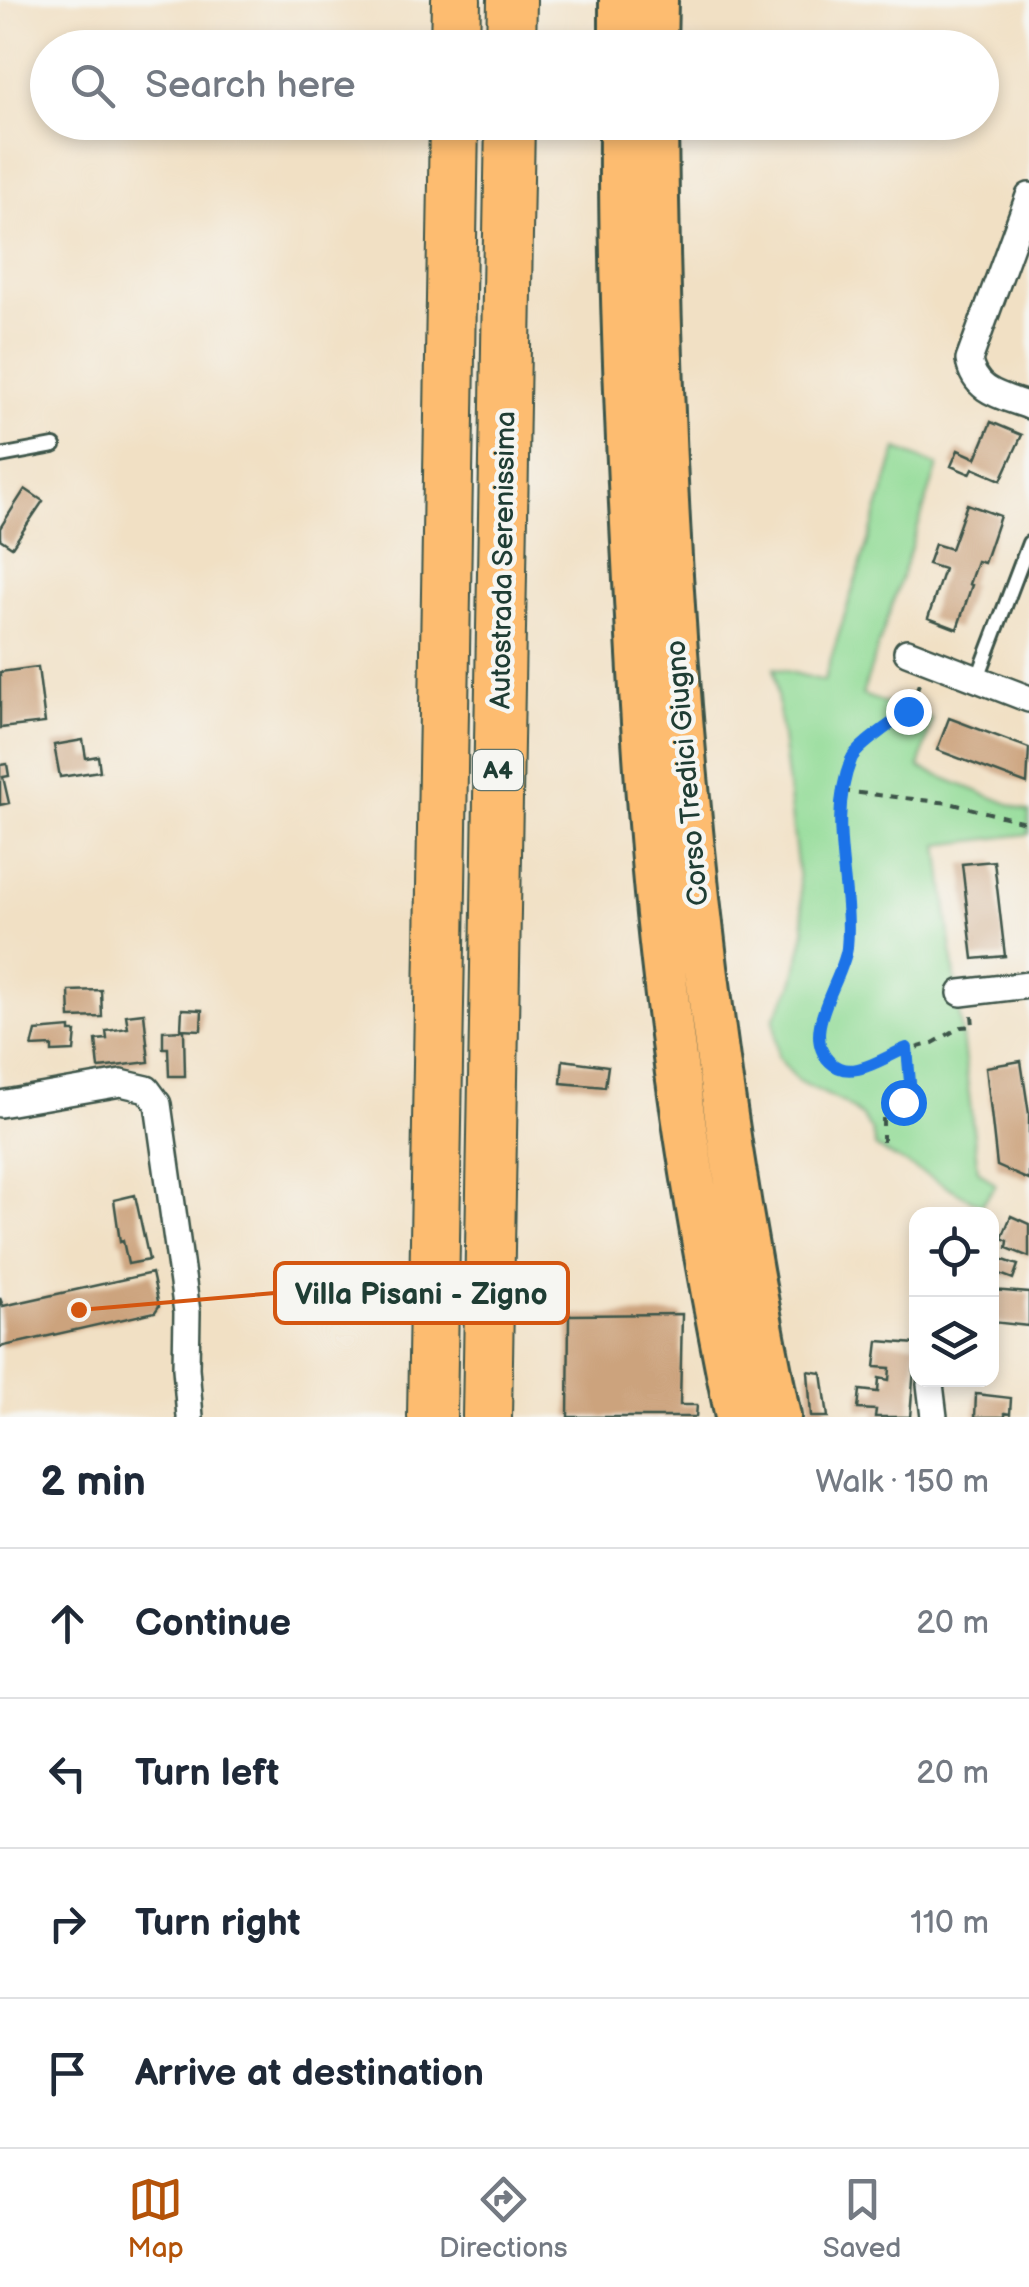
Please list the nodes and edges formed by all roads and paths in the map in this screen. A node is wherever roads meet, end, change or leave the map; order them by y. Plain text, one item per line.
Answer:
1 (456, 0) edge
2 (512, 0) edge
3 (621, 0) edge
4 (656, 0) edge
5 (455, 30) edge
6 (511, 30) edge
7 (621, 30) edge
8 (656, 30) edge
9 (454, 140) edge
10 (510, 140) edge
11 (621, 140) edge
12 (656, 140) edge
13 (1029, 196) edge
14 (674, 340) dead end
15 (1029, 406) edge
16 (662, 444) junction
17 (54, 446) dead end
18 (0, 456) edge
19 (1029, 542) edge
20 (918, 657) joint
21 (977, 680) junction
22 (1029, 699) edge
23 (842, 791) junction
24 (1029, 823) edge
25 (683, 957) junction
26 (1029, 985) edge
27 (965, 992) joint
28 (907, 1048) junction
29 (0, 1104) edge
30 (883, 1142) dead end
31 (930, 1387) edge
32 (190, 1417) edge
33 (432, 1417) edge
34 (487, 1417) edge
35 (737, 1417) edge
36 (779, 1417) edge
37 (934, 1417) edge

1 - 5 highway
2 - 6 highway
3 - 7 highway
4 - 8 highway
9 - 33 highway, Autostrada Serenissima / A4
10 - 34 highway, Autostrada Serenissima / A4
11 - 25 highway, Corso Tredici Giugno
12 - 16 highway, Corso Tredici Giugno
13 - 15 street
14 - 16 lane
16 - 25 highway, Corso Tredici Giugno
17 - 18 lane
19 - 21 lane
20 - 21 street
20 - 23 path
21 - 22 street
23 - 24 path
23 - 28 path
25 - 35 highway, Corso Tredici Giugno
25 - 36 highway, Corso Tredici Giugno
26 - 27 street
27 - 28 path
28 - 30 path
29 - 32 street
31 - 37 street

